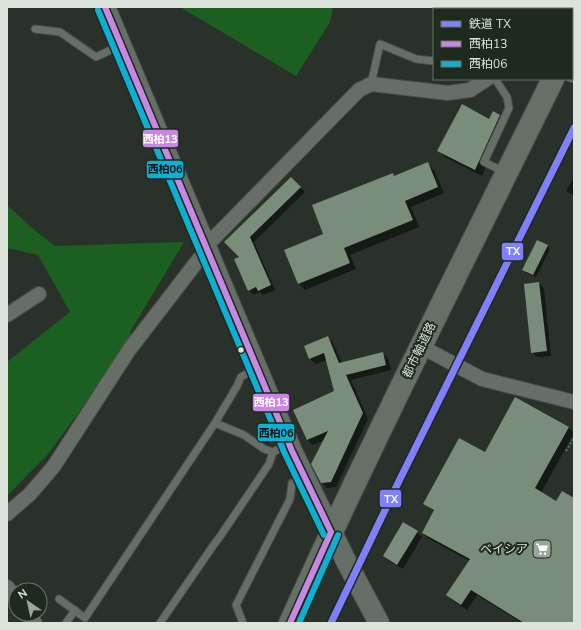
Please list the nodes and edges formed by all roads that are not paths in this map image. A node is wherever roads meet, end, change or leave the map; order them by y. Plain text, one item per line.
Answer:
1 (105, 7) edge
2 (35, 28) dead end
3 (121, 45) junction
4 (433, 61) edge
5 (485, 80) edge
6 (496, 80) edge
7 (553, 80) edge
8 (371, 84) junction
9 (507, 173) junction
10 (206, 249) junction
11 (39, 294) dead end
12 (7, 315) edge
13 (420, 346) junction
14 (257, 367) junction
15 (574, 402) edge
16 (215, 423) junction
17 (281, 448) junction
18 (304, 476) junction
19 (7, 514) edge
20 (331, 532) junction
21 (59, 599) dead end
22 (75, 610) junction
23 (66, 623) edge
24 (160, 623) edge
25 (243, 623) edge
26 (290, 623) edge
27 (379, 623) edge

1 - 3 main road
2 - 3 lane
3 - 10 main road
4 - 8 lane
5 - 8 street
6 - 9 lane
7 - 9 main road, 都市軸道路
8 - 10 street
9 - 13 main road, 都市軸道路
10 - 14 main road
10 - 19 street
11 - 12 street
13 - 15 street
13 - 20 main road, 都市軸道路
14 - 16 lane
14 - 17 main road
16 - 17 lane
16 - 22 lane
17 - 18 main road
17 - 24 lane
18 - 20 main road
18 - 25 lane
20 - 26 main road, 都市軸道路
20 - 27 main road
21 - 22 lane
22 - 23 lane

